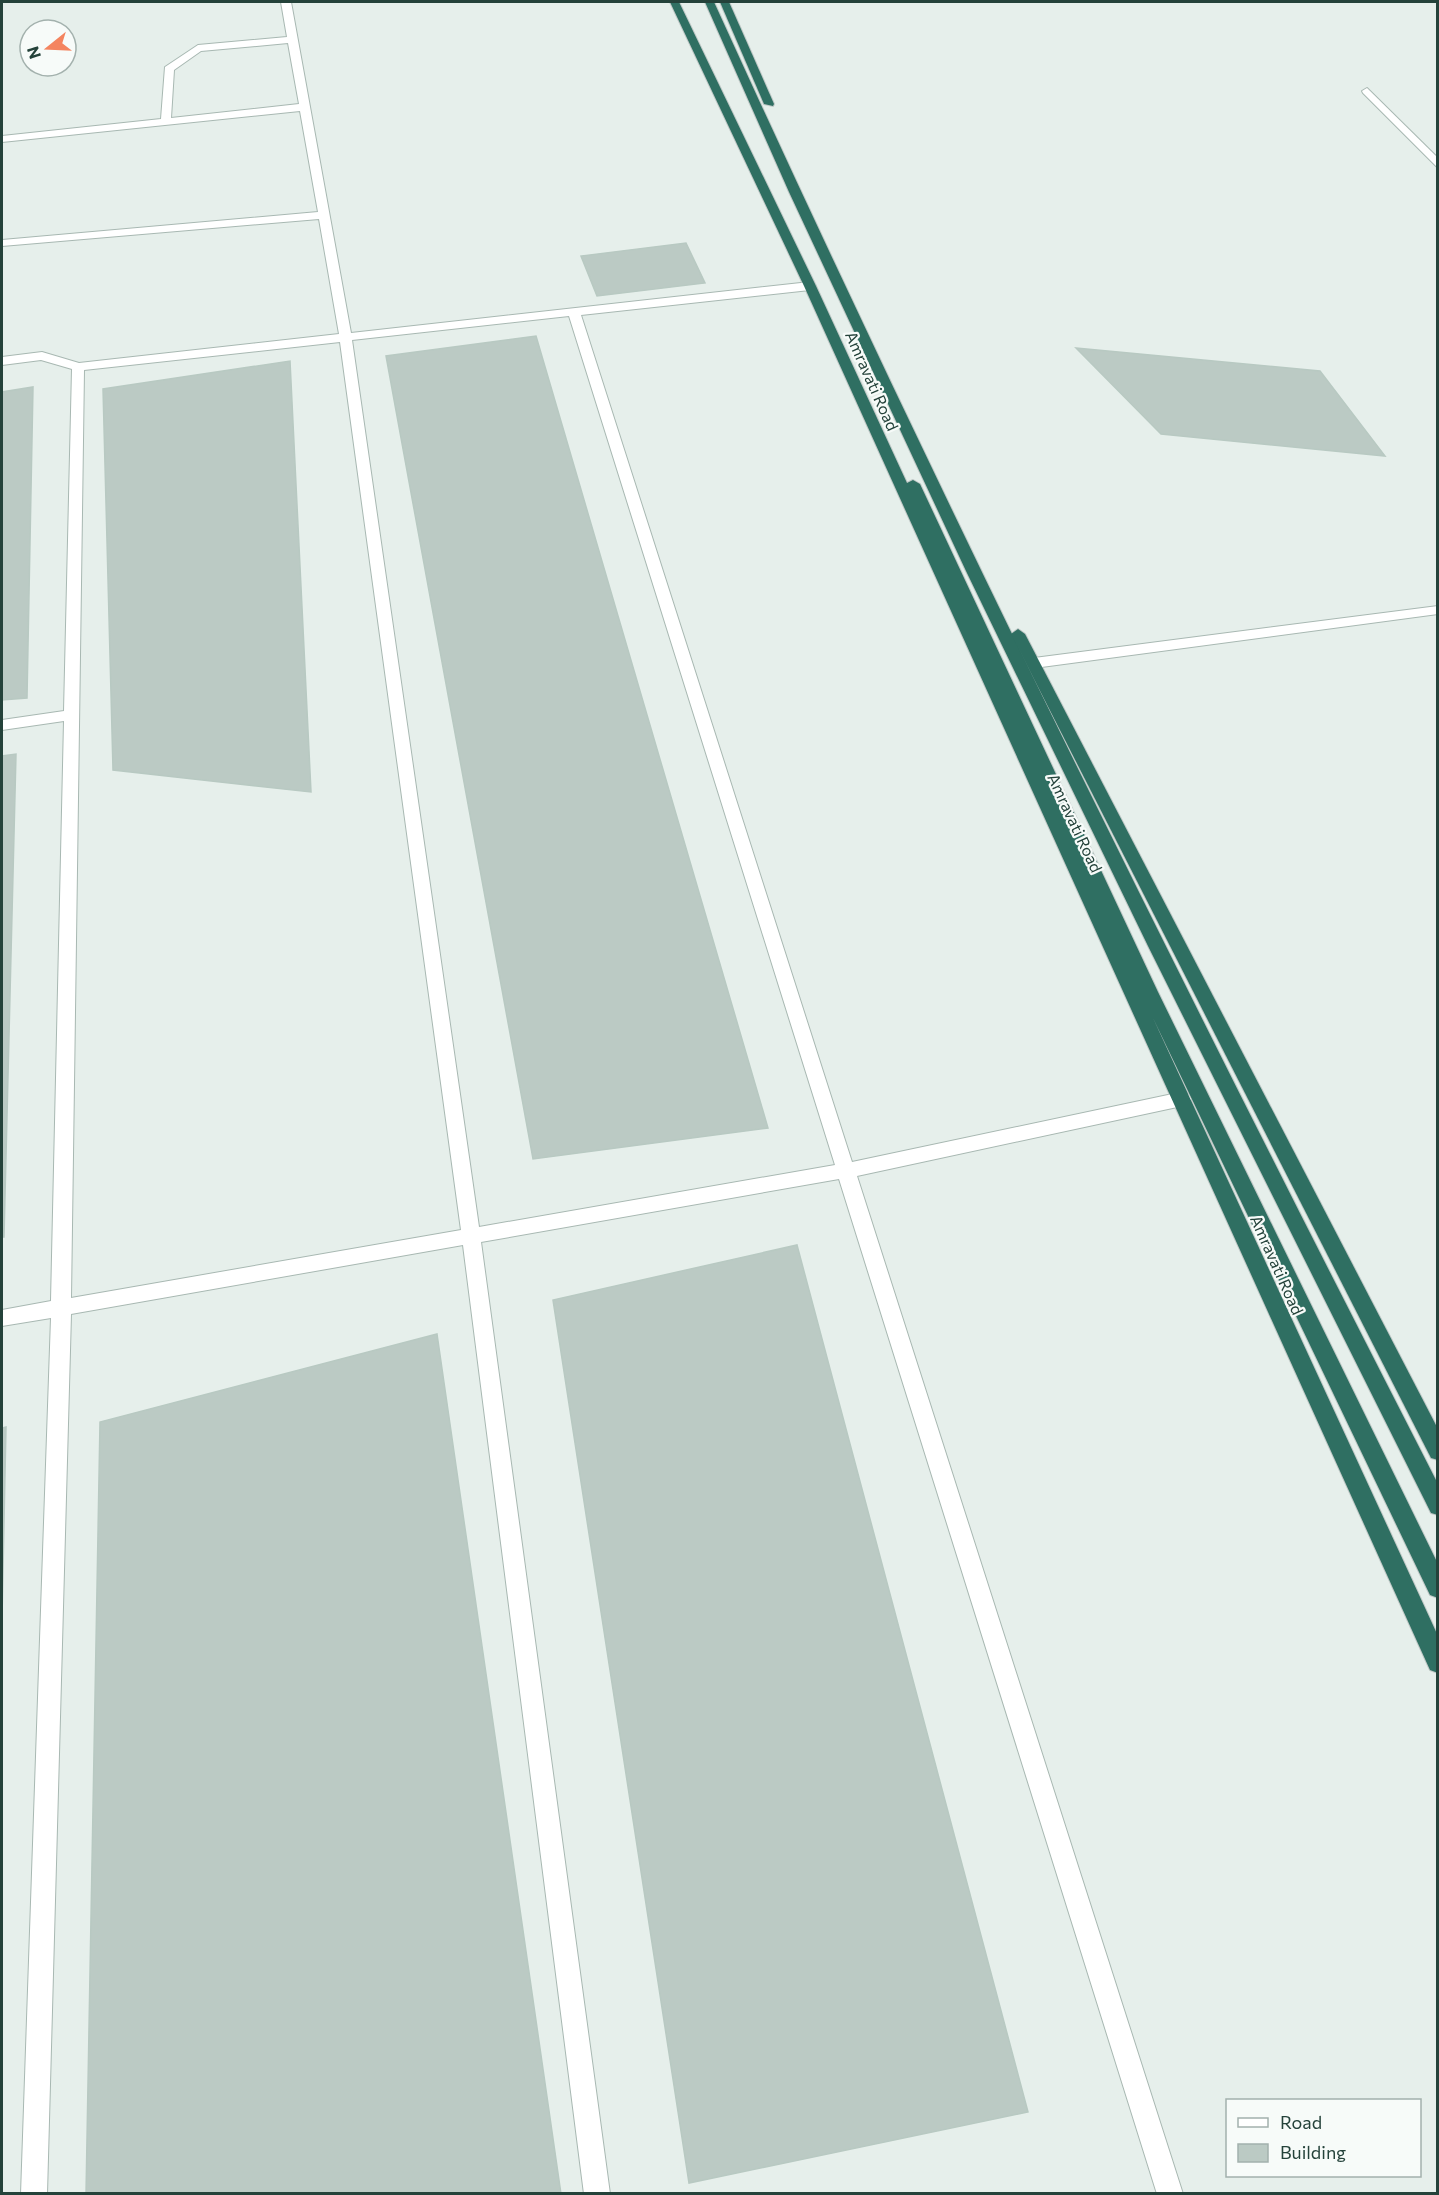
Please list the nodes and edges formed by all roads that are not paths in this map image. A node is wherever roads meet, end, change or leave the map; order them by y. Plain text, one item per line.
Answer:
1 (286, 2) edge
2 (674, 2) edge
3 (688, 2) edge
4 (709, 2) edge
5 (724, 2) edge
6 (293, 40) junction
7 (1367, 91) dead end
8 (305, 108) junction
9 (166, 122) junction
10 (2, 139) edge
11 (1437, 165) edge
12 (324, 215) junction
13 (2, 243) edge
14 (810, 286) junction
15 (574, 313) junction
16 (346, 338) junction
17 (2, 361) edge
18 (78, 368) junction
19 (1437, 610) edge
20 (1034, 663) junction
21 (72, 715) junction
22 (2, 725) edge
23 (1182, 1099) junction
24 (848, 1170) junction
25 (471, 1236) junction
26 (61, 1308) junction
27 (2, 1318) edge
28 (1437, 1451) edge
29 (1437, 1506) edge
30 (1437, 1588) edge
31 (1437, 1662) edge
32 (34, 2193) edge
33 (597, 2193) edge
34 (1170, 2193) edge

1 - 6 street
2 - 14 highway, Amravati Road
3 - 30 highway
4 - 29 highway
5 - 20 highway, Amravati Road
6 - 8 street
6 - 9 street
7 - 11 street
8 - 9 street
8 - 12 street
9 - 10 street
12 - 13 street
12 - 16 street
14 - 15 street
14 - 23 highway, Amravati Road
15 - 16 street
15 - 24 street
16 - 18 street
16 - 25 street
17 - 18 street
18 - 21 street
19 - 20 street
20 - 28 highway, Amravati Road
21 - 22 street
21 - 26 street
23 - 24 street
23 - 31 highway, Amravati Road
24 - 25 street
24 - 34 street
25 - 26 street
25 - 33 street
26 - 27 street
26 - 32 street

